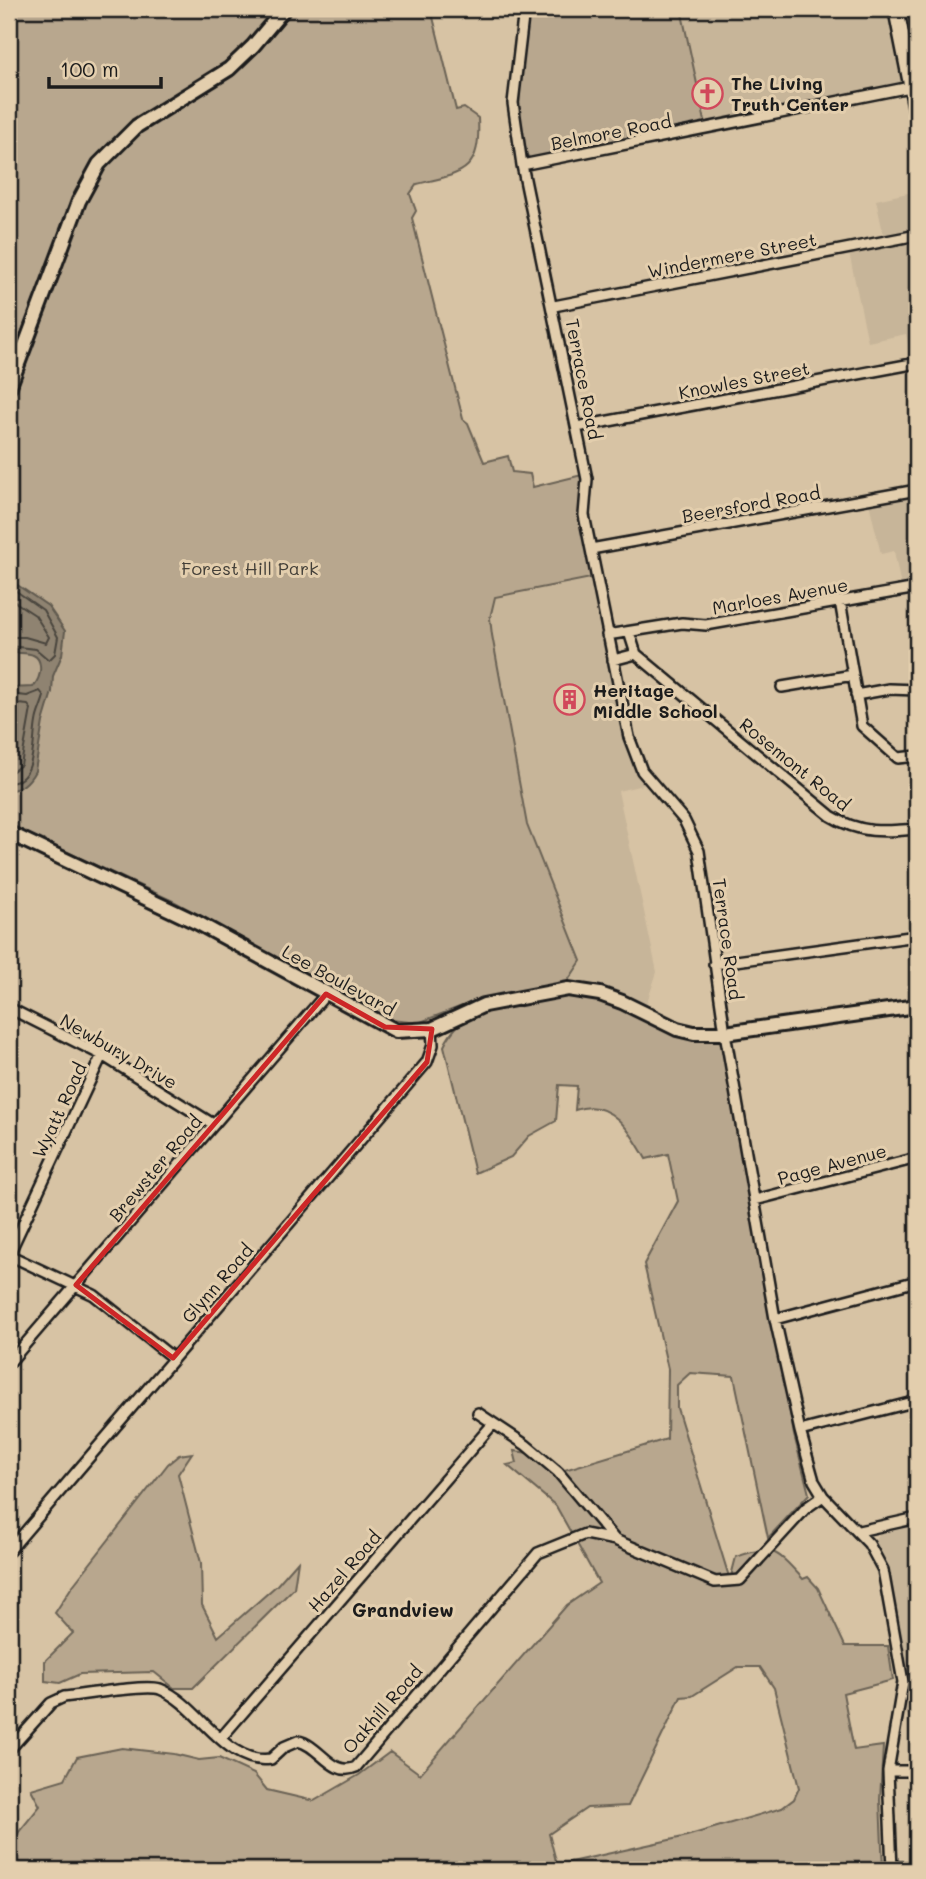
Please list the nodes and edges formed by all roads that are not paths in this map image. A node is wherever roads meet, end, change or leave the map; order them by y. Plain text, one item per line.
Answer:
1 (284, 9) edge
2 (524, 9) edge
3 (896, 9) edge
4 (914, 86) edge
5 (917, 114) edge
6 (522, 165) junction
7 (917, 235) edge
8 (554, 306) junction
9 (917, 363) edge
10 (9, 387) edge
11 (577, 427) junction
12 (917, 490) edge
13 (591, 549) junction
14 (917, 588) edge
15 (840, 601) junction
16 (629, 632) junction
17 (607, 635) junction
18 (636, 654) junction
19 (613, 660) junction
20 (853, 675) junction
21 (782, 687) dead end
22 (917, 690) edge
23 (856, 695) junction
24 (917, 756) edge
25 (917, 829) edge
26 (9, 833) edge
27 (917, 936) edge
28 (714, 964) junction
29 (326, 994) junction
30 (917, 1006) edge
31 (9, 1008) edge
32 (432, 1029) junction
33 (725, 1033) junction
34 (102, 1055) junction
35 (213, 1124) junction
36 (917, 1158) edge
37 (755, 1200) junction
38 (9, 1254) edge
39 (917, 1281) edge
40 (76, 1285) junction
41 (775, 1319) junction
42 (173, 1358) junction
43 (9, 1363) edge
44 (917, 1401) edge
45 (478, 1413) dead end
46 (492, 1425) junction
47 (800, 1432) junction
48 (823, 1496) junction
49 (917, 1518) edge
50 (859, 1531) junction
51 (615, 1541) junction
52 (9, 1551) edge
53 (221, 1738) junction
54 (9, 1750) edge
55 (888, 1771) junction
56 (917, 1771) edge
57 (917, 1867) edge
58 (892, 1869) edge

1 - 10 street
2 - 6 street, Terrace Road
3 - 4 main road
4 - 5 main road
4 - 6 street, Belmore Road
6 - 8 street, Terrace Road
7 - 8 street, Windermere Street
8 - 11 street, Terrace Road
9 - 11 street, Knowles Street
11 - 13 street, Terrace Road
12 - 13 street, Beersford Road
13 - 17 street, Terrace Road
14 - 15 street, Marloes Avenue
15 - 16 street, Marloes Avenue
15 - 20 street
16 - 17 street, Marloes Avenue
16 - 18 street
17 - 19 street, Terrace Road
18 - 19 street
18 - 25 street, Rosemont Road
19 - 28 street, Terrace Road
20 - 21 street
20 - 23 street
22 - 23 street
23 - 24 street
26 - 29 street, Lee Boulevard
27 - 28 street
28 - 33 street, Terrace Road
29 - 32 street, Lee Boulevard
29 - 35 street, Brewster Road
30 - 33 street, Lee Boulevard
31 - 34 street, Newbury Drive
32 - 33 street, Lee Boulevard
32 - 42 street, Glynn Road
33 - 37 street, Terrace Road
34 - 35 street, Newbury Drive
34 - 38 street, Wyatt Road
35 - 40 street, Brewster Road
36 - 37 street, Page Avenue
37 - 41 street, Terrace Road
38 - 40 street
39 - 41 street
40 - 42 street
40 - 43 street, Brewster Road
41 - 47 street, Terrace Road
42 - 52 street, Glynn Road
44 - 47 street
45 - 46 street
46 - 51 street
46 - 53 street, Hazel Road
47 - 48 street, Terrace Road
48 - 50 street, Terrace Road
48 - 51 street
49 - 50 street
50 - 55 street, Terrace Road
51 - 53 street, Oakhill Road
53 - 54 street, Oakhill Road
55 - 56 street
55 - 58 street, Terrace Road
57 - 58 street

